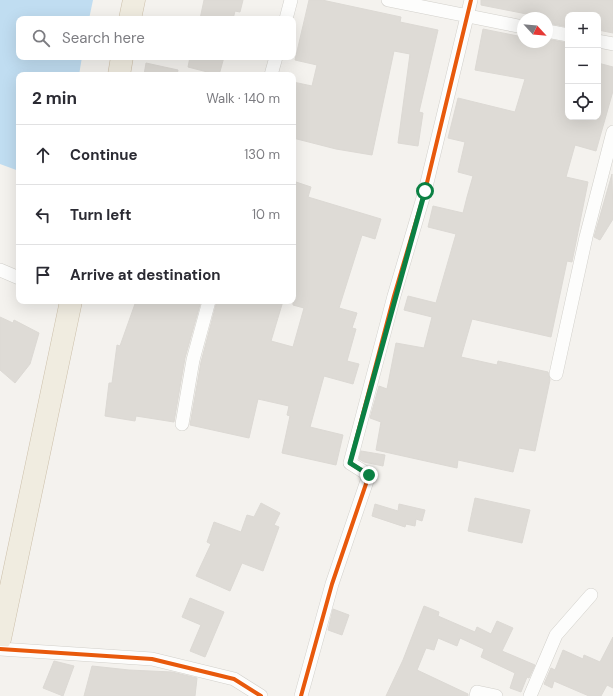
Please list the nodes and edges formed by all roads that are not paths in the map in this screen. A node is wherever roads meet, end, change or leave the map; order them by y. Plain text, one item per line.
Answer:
1 (134, 0) edge
2 (291, 0) edge
3 (388, 0) edge
4 (471, 0) edge
5 (131, 16) edge
6 (287, 16) edge
7 (467, 16) junction
8 (517, 25) edge
9 (553, 32) edge
10 (565, 34) edge
11 (601, 42) edge
12 (613, 44) edge
13 (121, 60) edge
14 (275, 60) edge
15 (119, 72) edge
16 (272, 72) edge
17 (613, 132) edge
18 (0, 270) edge
19 (16, 277) edge
20 (70, 304) edge
21 (208, 304) edge
22 (556, 374) dead end
23 (182, 424) dead end
24 (591, 595) dead end
25 (0, 640) edge
26 (0, 649) edge
27 (261, 696) edge
28 (300, 696) edge
29 (476, 696) edge
30 (496, 696) edge
31 (530, 696) edge

1 - 5 highway
2 - 6 street
3 - 7 street
4 - 7 street
7 - 8 street
7 - 28 street
9 - 10 street
11 - 12 street
13 - 15 highway
14 - 16 street
17 - 22 street
18 - 19 street
20 - 25 highway
21 - 23 street
24 - 31 street
26 - 27 street
29 - 30 street

